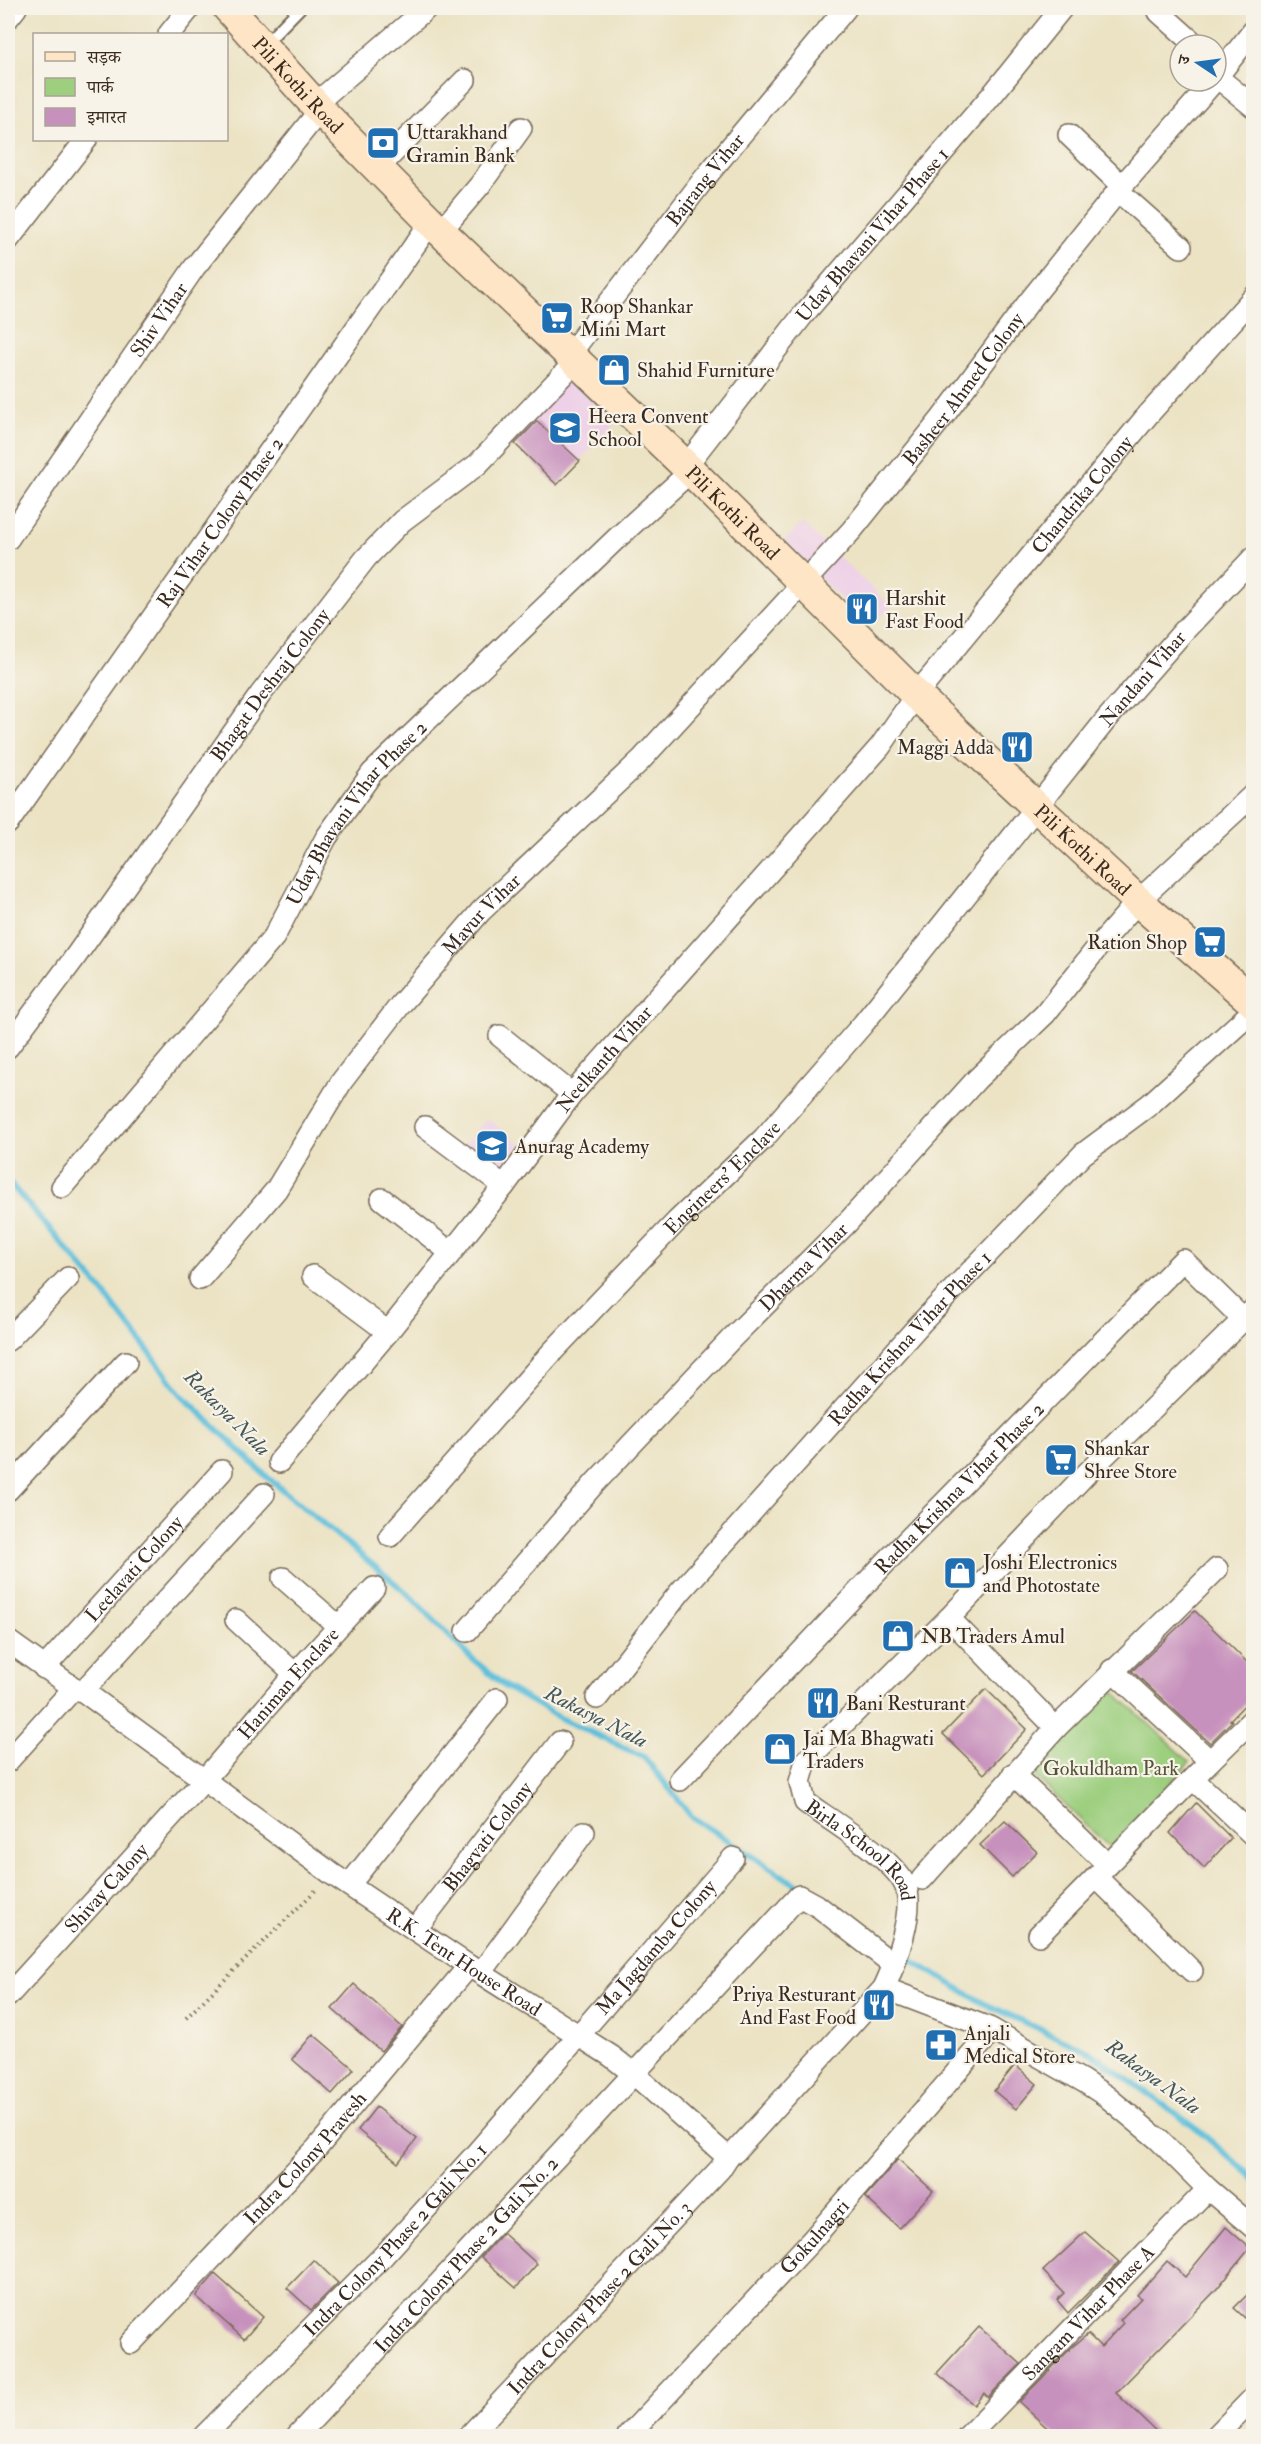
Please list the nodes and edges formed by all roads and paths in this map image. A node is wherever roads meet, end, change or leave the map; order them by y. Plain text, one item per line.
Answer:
1 (16, 8) edge
2 (190, 8) edge
3 (228, 8) edge
4 (300, 8) edge
5 (428, 8) edge
6 (846, 8) edge
7 (1062, 8) edge
8 (1159, 12) dead end
9 (8, 18) edge
10 (1254, 30) edge
11 (170, 33) edge
12 (1183, 33) edge
13 (264, 45) junction
14 (1228, 61) edge
15 (465, 80) dead end
16 (1228, 84) edge
17 (1201, 93) edge
18 (317, 107) junction
19 (1254, 107) edge
20 (521, 128) dead end
21 (1069, 135) dead end
22 (86, 141) edge
23 (378, 168) junction
24 (1120, 189) junction
25 (436, 226) junction
26 (8, 240) edge
27 (1180, 247) dead end
28 (1254, 297) edge
29 (573, 358) junction
30 (688, 469) junction
31 (8, 539) edge
32 (1254, 557) edge
33 (802, 582) junction
34 (916, 695) junction
35 (1254, 794) edge
36 (1038, 806) junction
37 (8, 823) edge
38 (1138, 901) junction
39 (1254, 1003) edge
40 (1254, 1010) edge
41 (500, 1036) dead end
42 (8, 1047) edge
43 (572, 1094) junction
44 (425, 1127) dead end
45 (504, 1186) junction
46 (62, 1187) dead end
47 (382, 1199) dead end
48 (450, 1252) junction
49 (313, 1276) dead end
50 (68, 1278) dead end
51 (200, 1279) dead end
52 (1248, 1314) edge
53 (388, 1332) junction
54 (8, 1340) edge
55 (126, 1362) dead end
56 (279, 1462) dead end
57 (222, 1471) dead end
58 (8, 1490) edge
59 (264, 1494) dead end
60 (390, 1536) dead end
61 (1217, 1569) dead end
62 (283, 1578) dead end
63 (374, 1588) dead end
64 (949, 1618) junction
65 (236, 1620) dead end
66 (338, 1626) junction
67 (467, 1631) dead end
68 (8, 1641) edge
69 (44, 1668) junction
70 (1112, 1670) junction
71 (295, 1674) junction
72 (78, 1689) junction
73 (597, 1698) dead end
74 (497, 1699) dead end
75 (1254, 1718) edge
76 (1056, 1728) junction
77 (560, 1742) dead end
78 (8, 1761) edge
79 (1210, 1761) junction
80 (1013, 1774) junction
81 (1192, 1779) junction
82 (204, 1780) junction
83 (680, 1780) dead end
84 (584, 1832) dead end
85 (1254, 1836) edge
86 (733, 1858) dead end
87 (1102, 1871) junction
88 (341, 1879) junction
89 (922, 1879) dead end
90 (415, 1930) junction
91 (1039, 1935) dead end
92 (895, 1963) junction
93 (475, 1970) junction
94 (1192, 1971) dead end
95 (884, 1988) junction
96 (8, 1996) edge
97 (186, 2018) dead end
98 (993, 2030) junction
99 (579, 2035) junction
100 (634, 2074) junction
101 (729, 2155) junction
102 (1208, 2189) junction
103 (1254, 2228) edge
104 (131, 2343) dead end
105 (1254, 2397) edge
106 (204, 2436) edge
107 (297, 2436) edge
108 (469, 2436) edge
109 (628, 2436) edge
110 (968, 2436) edge
111 (1216, 2436) edge

1 - 9 street
2 - 11 street
3 - 13 street, Pili Kothi Road
4 - 13 lane
5 - 18 street, Shiv Vihar
6 - 29 street, Bajrang Vihar
7 - 30 street, Uday Bhavani Vihar Phase 1
8 - 12 street
10 - 14 street, Basheer Ahmed Colony
13 - 18 street, Pili Kothi Road
15 - 23 street
16 - 19 street
17 - 24 street, Basheer Ahmed Colony
18 - 23 street, Pili Kothi Road
18 - 31 street, Shiv Vihar
20 - 25 street, Raj Vihar Colony Phase 2
21 - 24 street
22 - 26 street
23 - 25 street, Pili Kothi Road
24 - 27 street
24 - 33 street, Basheer Ahmed Colony
25 - 29 street, Pili Kothi Road
25 - 37 street, Raj Vihar Colony Phase 2
28 - 34 street, Chandrika Colony
29 - 30 street, Pili Kothi Road
29 - 42 street, Bhagat Deshraj Colony
30 - 33 street, Pili Kothi Road
30 - 46 street, Uday Bhavani Vihar Phase 2
32 - 36 street, Nandani Vihar
33 - 34 street, Pili Kothi Road
33 - 51 street, Mayur Vihar
34 - 36 street, Pili Kothi Road
34 - 43 street, Neelkanth Vihar
35 - 38 street, Dharma Vihar
36 - 38 street, Pili Kothi Road
36 - 60 street, Engineers' Enclave
38 - 39 street, Pili Kothi Road
38 - 67 street, Dharma Vihar
40 - 73 street, Radha Krishna Vihar Phase 1
41 - 43 street
43 - 45 street, Neelkanth Vihar
44 - 45 street
45 - 48 street, Neelkanth Vihar
47 - 48 street
48 - 53 street, Neelkanth Vihar
49 - 53 street
50 - 54 street
52 - 64 street, Birla School Road
52 - 83 street, Radha Krishna Vihar Phase 2
53 - 56 street, Neelkanth Vihar
55 - 58 street
57 - 69 street, Leelavati Colony
59 - 72 street
61 - 70 street
62 - 66 street
63 - 66 street, Haniman Enclave
64 - 76 street
64 - 92 street, Birla School Road
65 - 71 street
66 - 71 street, Haniman Enclave
68 - 69 street, R.K. Tent House Road
69 - 72 street, R.K. Tent House Road
70 - 76 street
70 - 79 street
71 - 82 street, Haniman Enclave
72 - 78 street
72 - 82 street, R.K. Tent House Road
74 - 88 street
75 - 79 street
76 - 80 street
77 - 90 street, Bhagvati Colony
79 - 81 street
80 - 87 street
80 - 89 street
81 - 85 street
81 - 87 street
82 - 88 street, R.K. Tent House Road
82 - 96 street, Shivay Calony
84 - 93 street, Indra Colony Pravesh
86 - 99 street, Ma Jagdamba Colony
87 - 91 street
87 - 94 street
88 - 90 street, R.K. Tent House Road
88 - 97 path
90 - 93 street, R.K. Tent House Road
92 - 95 street, Birla School Road
92 - 100 street, Indra Colony Phase 2 Gali No. 2
93 - 99 street, R.K. Tent House Road
93 - 104 street, Indra Colony Pravesh
95 - 98 street
95 - 101 street
98 - 102 street
98 - 109 street, Gokulnagri
99 - 100 street, R.K. Tent House Road
99 - 106 street, Indra Colony Phase 2 Gali No. 1
100 - 101 street, R.K. Tent House Road
100 - 107 street, Indra Colony Phase 2 Gali No. 2
101 - 108 street, Indra Colony Phase 2 Gali No. 3
102 - 103 street
102 - 110 street, Sangam Vihar Phase A
105 - 111 street

